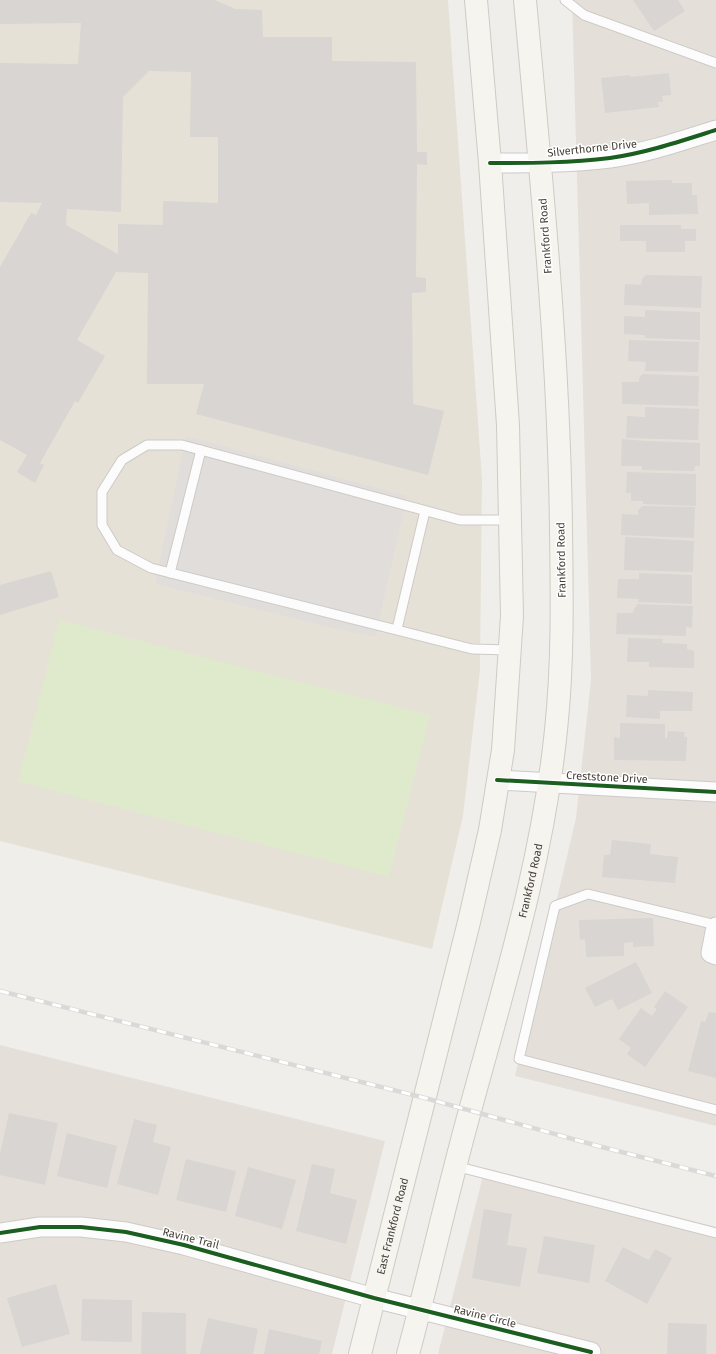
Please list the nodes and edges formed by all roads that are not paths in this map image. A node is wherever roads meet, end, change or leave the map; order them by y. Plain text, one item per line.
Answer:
1 (476, 0) edge
2 (525, 0) edge
3 (565, 0) edge
4 (716, 63) edge
5 (716, 130) edge
6 (490, 163) junction
7 (540, 163) junction
8 (202, 450) junction
9 (425, 510) junction
10 (510, 520) junction
11 (170, 573) junction
12 (397, 630) junction
13 (510, 650) junction
14 (497, 780) junction
15 (549, 783) junction
16 (716, 792) edge
17 (716, 926) edge
18 (713, 954) edge
19 (716, 1110) edge
20 (455, 1166) junction
21 (0, 1233) edge
22 (716, 1233) edge
23 (374, 1298) junction
24 (420, 1309) junction
25 (591, 1352) dead end
26 (360, 1354) edge
27 (408, 1354) edge

1 - 6 main road
2 - 7 main road, Frankford Road
3 - 4 lane
5 - 7 street, Silverthorne Drive
6 - 7 street, Silverthorne Drive
6 - 10 main road
7 - 15 main road, Frankford Road
8 - 9 lane
8 - 11 lane
8 - 11 lane
9 - 10 lane
9 - 12 lane
10 - 13 main road
11 - 12 lane
12 - 13 lane
13 - 14 main road
14 - 15 street, Creststone Drive
14 - 23 main road, East Frankford Road
15 - 16 street, Creststone Drive
15 - 20 main road, Frankford Road
17 - 18 street
17 - 19 lane
20 - 22 lane
20 - 24 main road
21 - 23 street, Ravine Trail
23 - 24 street, Ravine Circle
23 - 26 main road, East Frankford Road
24 - 25 street, Ravine Circle
24 - 27 main road

